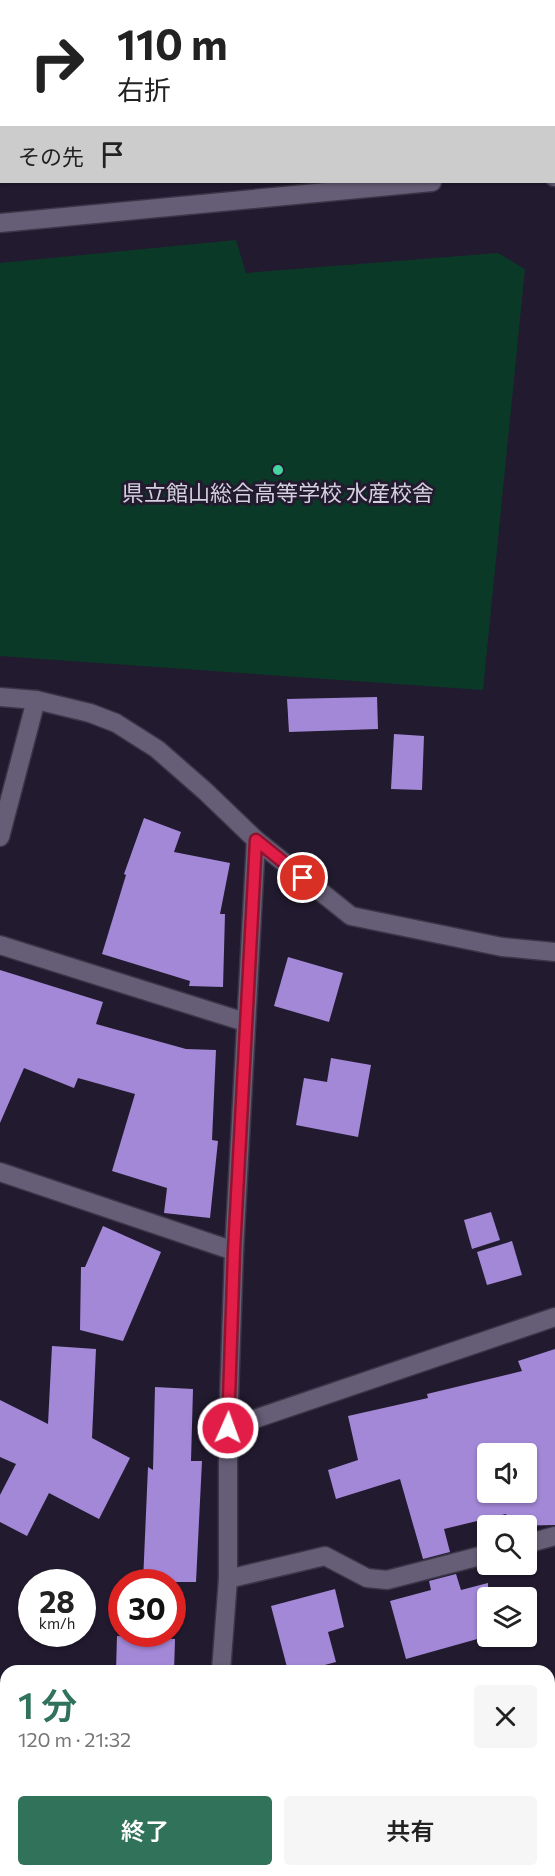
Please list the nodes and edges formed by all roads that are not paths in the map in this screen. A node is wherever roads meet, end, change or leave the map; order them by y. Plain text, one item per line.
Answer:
1 (421, 183) edge
2 (0, 223) edge
3 (0, 697) edge
4 (36, 700) junction
5 (0, 837) edge
6 (256, 840) junction
7 (0, 945) edge
8 (555, 952) edge
9 (245, 1022) junction
10 (0, 1172) edge
11 (234, 1251) junction
12 (555, 1317) edge
13 (228, 1428) junction
14 (555, 1536) edge
15 (537, 1541) edge
16 (477, 1557) edge
17 (228, 1579) junction
18 (221, 1665) edge

1 - 2 street
3 - 4 street
4 - 5 street
4 - 6 street
6 - 8 street
6 - 9 street
7 - 9 street
9 - 11 street
10 - 11 street
11 - 13 street
12 - 13 street
13 - 17 street
14 - 15 street
16 - 17 street
17 - 18 street

